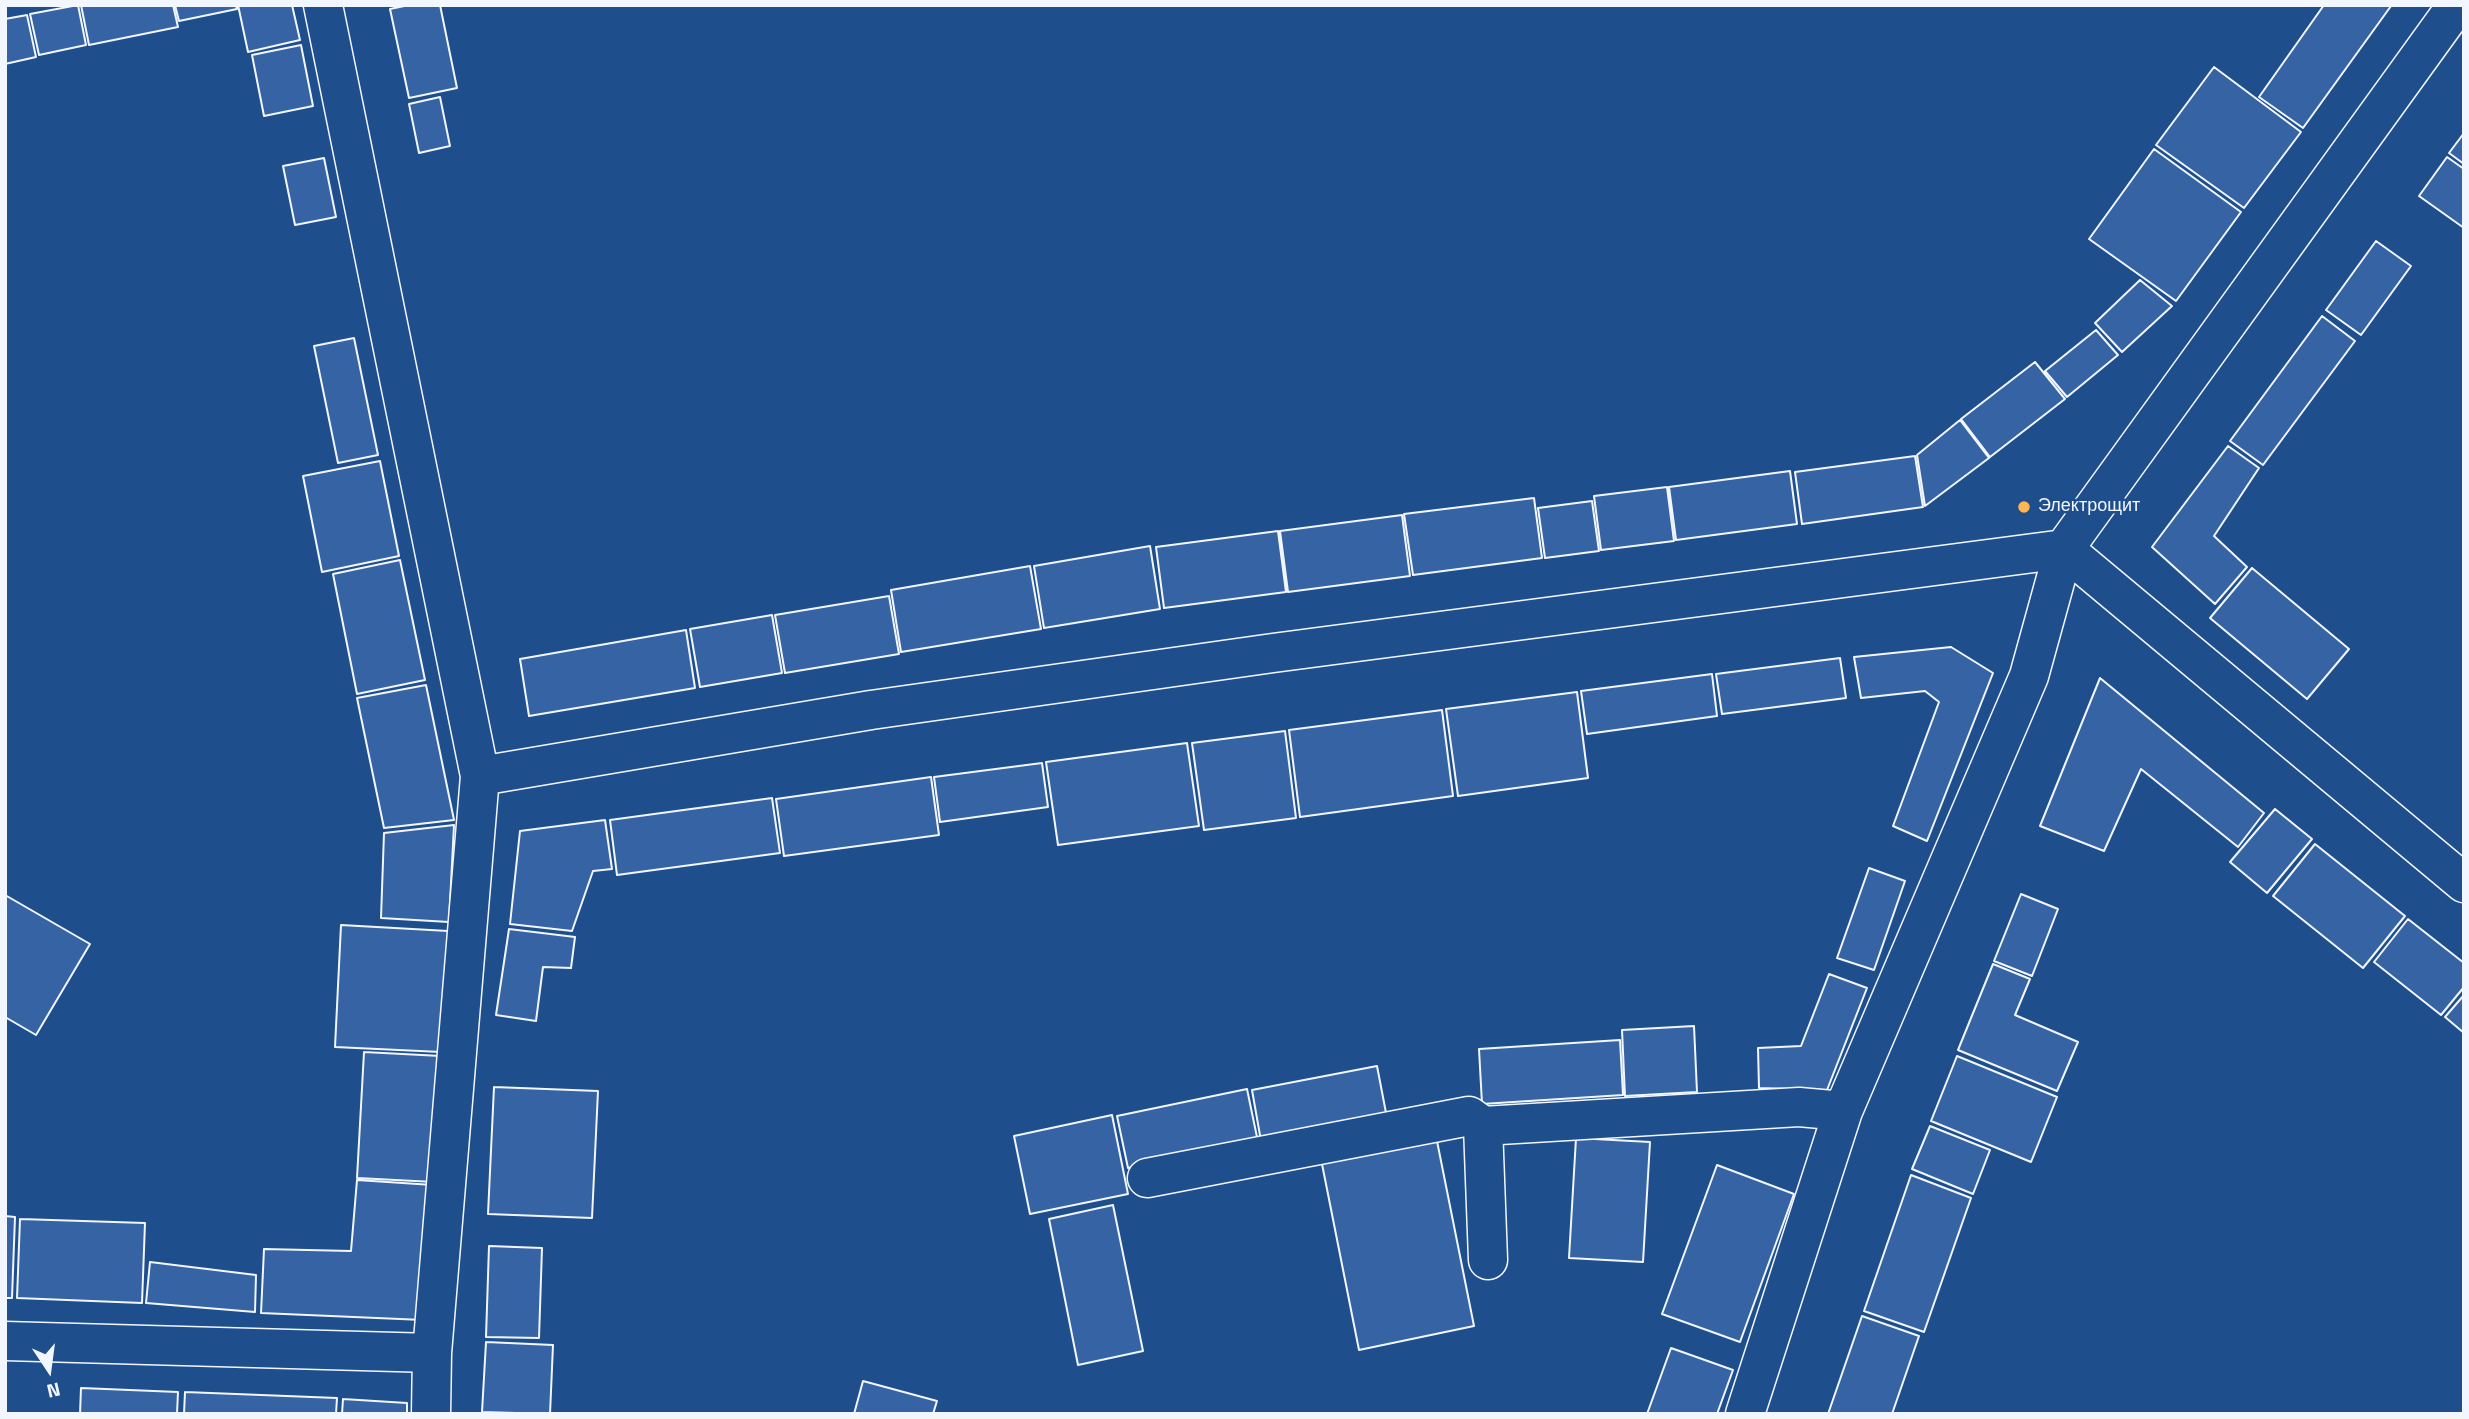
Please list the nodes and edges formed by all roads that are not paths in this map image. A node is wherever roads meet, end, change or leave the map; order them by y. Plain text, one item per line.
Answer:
1 (323, 5) edge
2 (2457, 5) edge
3 (2064, 549) junction
4 (480, 776) junction
5 (2464, 883) edge
6 (1843, 1111) junction
7 (1483, 1126) junction
8 (1147, 1178) dead end
9 (1488, 1260) dead end
10 (5, 1340) edge
11 (432, 1353) junction
12 (431, 1414) edge
13 (1745, 1414) edge

1 - 4 street
2 - 3 street
3 - 4 street
3 - 5 street
3 - 6 street
4 - 11 street
6 - 7 street
6 - 13 street
7 - 8 street
7 - 9 street
10 - 11 street
11 - 12 street

